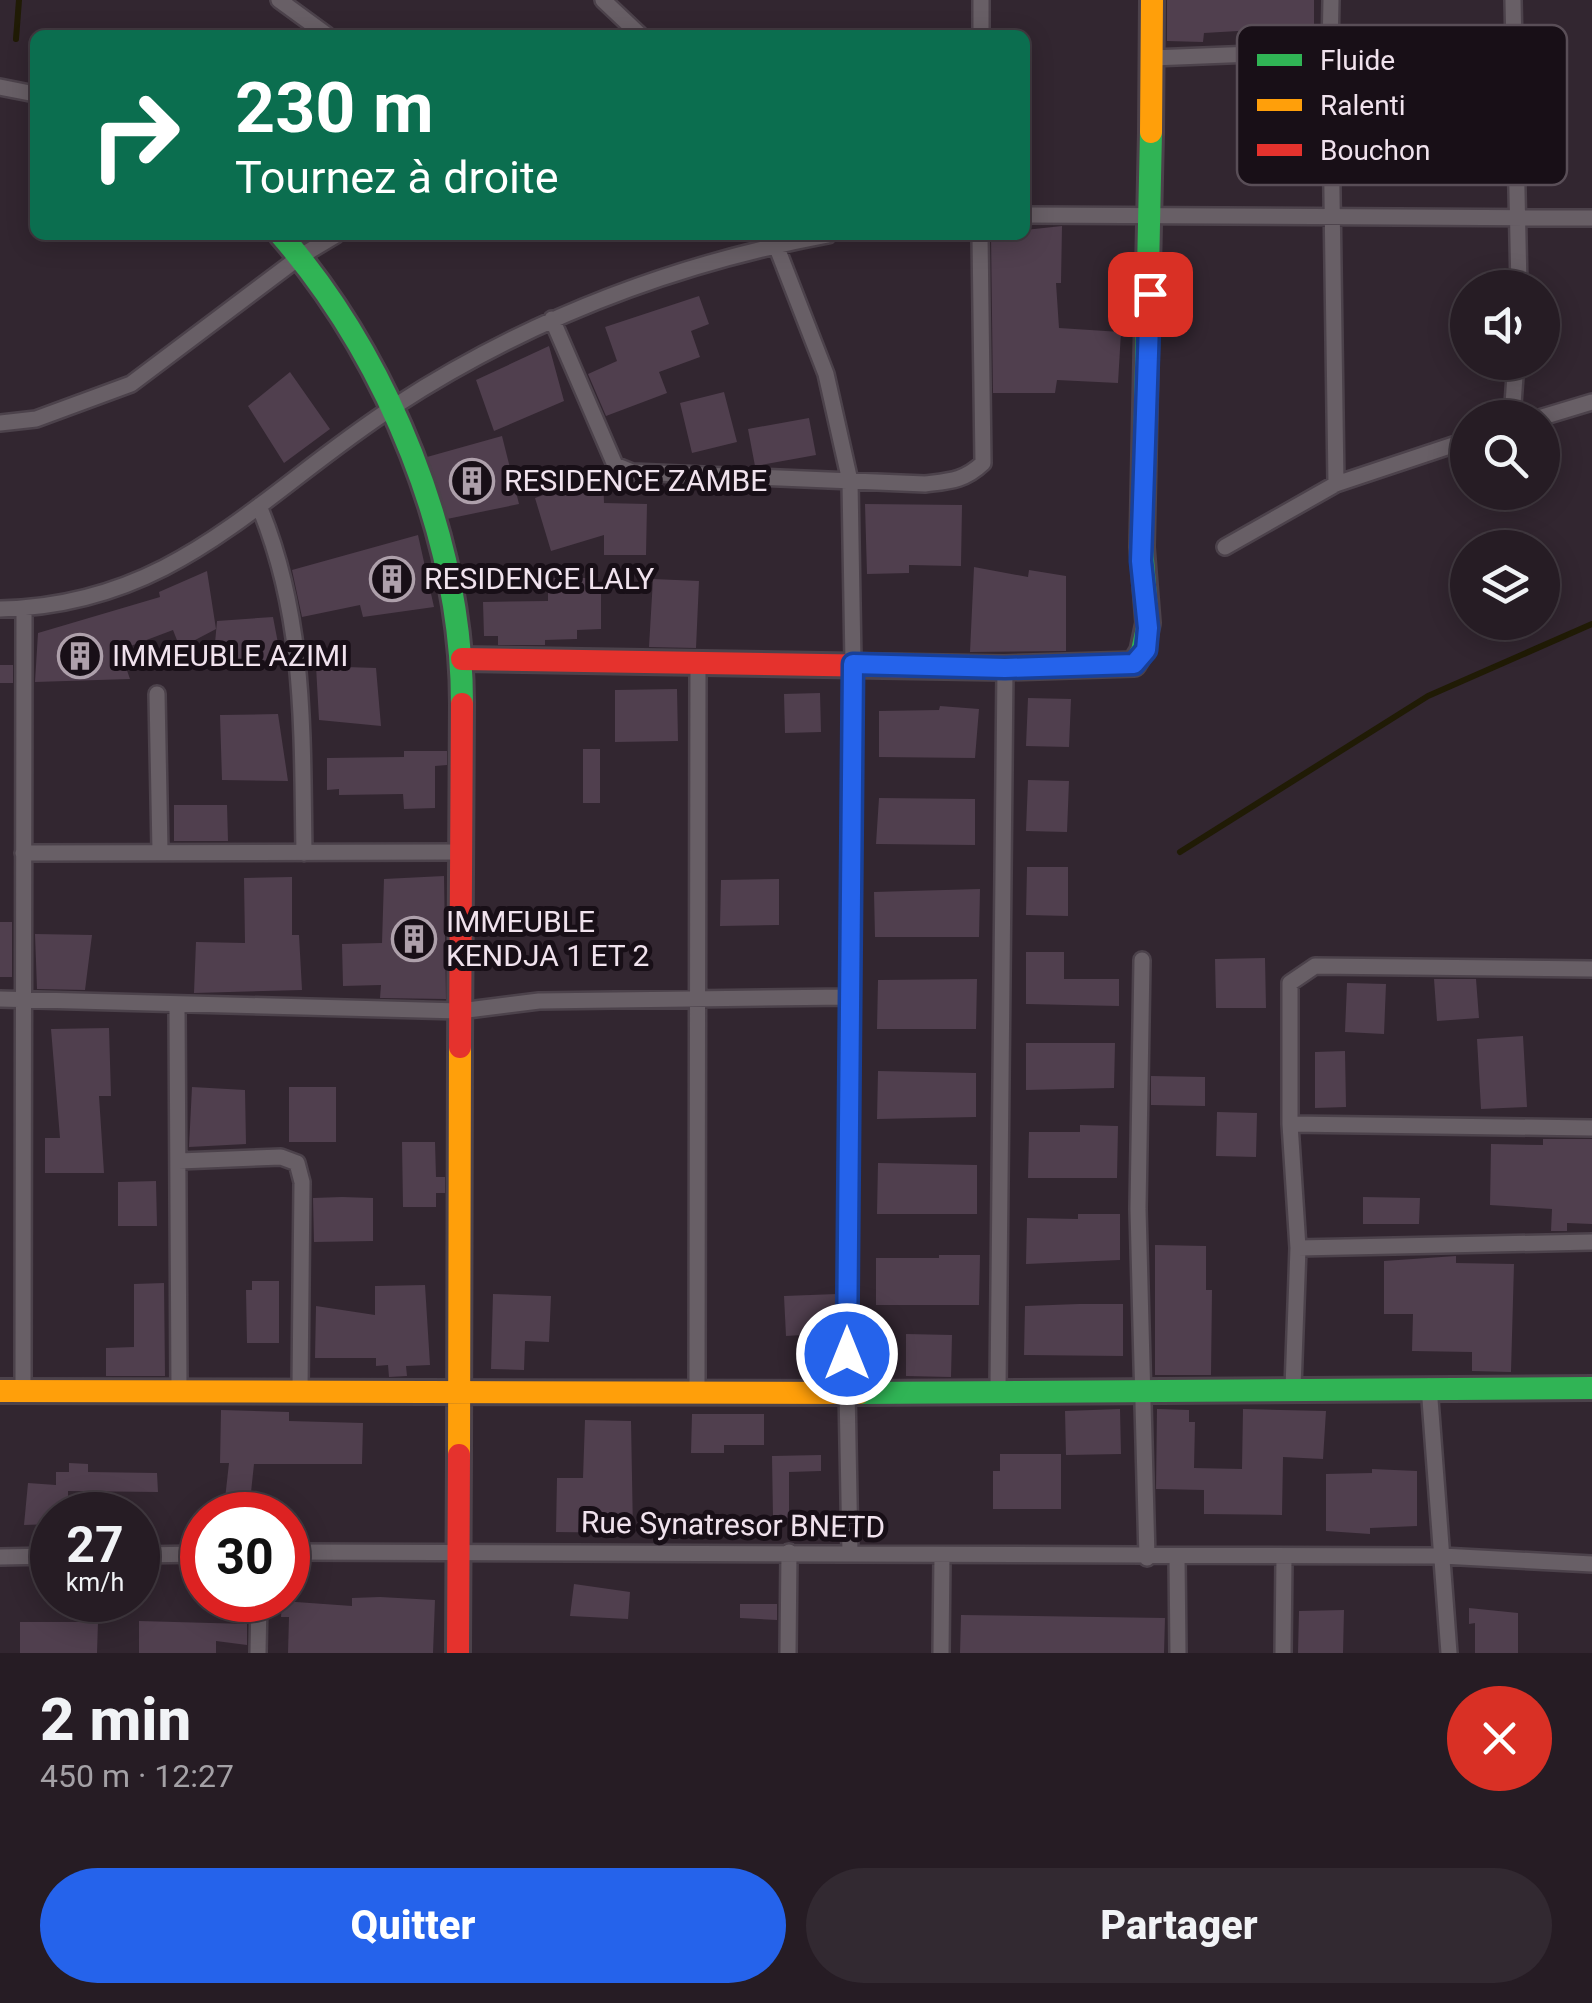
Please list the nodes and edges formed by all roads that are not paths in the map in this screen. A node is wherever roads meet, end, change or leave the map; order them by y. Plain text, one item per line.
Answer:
1 (279, 0) edge
2 (602, 0) edge
3 (981, 0) edge
4 (1152, 0) edge
5 (1513, 0) edge
6 (1513, 25) edge
7 (320, 30) edge
8 (635, 30) edge
9 (981, 30) edge
10 (1237, 55) edge
11 (1152, 58) junction
12 (0, 87) edge
13 (30, 93) edge
14 (1332, 185) edge
15 (1516, 185) edge
16 (1030, 215) edge
17 (1151, 217) junction
18 (1332, 218) junction
19 (1592, 218) edge
20 (1516, 219) junction
21 (286, 240) edge
22 (328, 240) edge
23 (774, 240) edge
24 (980, 240) edge
25 (301, 256) junction
26 (1519, 270) edge
27 (552, 319) junction
28 (1592, 402) edge
29 (394, 407) junction
30 (1560, 412) edge
31 (0, 424) edge
32 (1450, 446) edge
33 (850, 482) junction
34 (1336, 484) junction
35 (259, 506) junction
36 (1224, 547) dead end
37 (24, 608) junction
38 (0, 609) edge
39 (462, 659) junction
40 (698, 661) junction
41 (853, 664) junction
42 (1005, 668) junction
43 (157, 694) dead end
44 (160, 851) junction
45 (460, 852) junction
46 (24, 853) junction
47 (304, 853) junction
48 (1142, 960) dead end
49 (1592, 970) edge
50 (847, 997) junction
51 (698, 998) junction
52 (0, 999) edge
53 (23, 999) junction
54 (178, 1006) junction
55 (460, 1011) junction
56 (1290, 1124) junction
57 (1592, 1128) edge
58 (179, 1161) junction
59 (1592, 1242) edge
60 (1298, 1248) junction
61 (1430, 1386) junction
62 (1293, 1388) junction
63 (1592, 1388) edge
64 (998, 1389) junction
65 (178, 1390) junction
66 (300, 1390) junction
67 (460, 1390) junction
68 (697, 1390) junction
69 (847, 1390) junction
70 (11, 1391) edge
71 (1140, 1392) junction
72 (458, 1550) junction
73 (310, 1552) edge
74 (789, 1552) junction
75 (850, 1554) junction
76 (942, 1555) junction
77 (30, 1556) edge
78 (1442, 1556) junction
79 (0, 1557) edge
80 (1177, 1557) junction
81 (1284, 1557) junction
82 (1147, 1558) junction
83 (1592, 1564) edge
84 (259, 1622) edge
85 (258, 1653) edge
86 (458, 1653) edge
87 (788, 1653) edge
88 (941, 1653) edge
89 (1178, 1653) edge
90 (1283, 1653) edge
91 (1449, 1653) edge

1 - 7 street
2 - 8 street
3 - 9 street
4 - 11 street
5 - 6 street
10 - 11 street
11 - 17 street
12 - 13 street
14 - 18 street
15 - 20 street
16 - 17 street
17 - 18 street
17 - 42 street
18 - 20 street
18 - 34 street
19 - 20 street
20 - 26 street
21 - 25 street
22 - 25 street
23 - 27 street
23 - 33 street
24 - 33 street
25 - 29 street
25 - 31 street
27 - 29 street
27 - 33 street
28 - 30 street
29 - 35 street
29 - 39 street
32 - 34 street
33 - 41 street
34 - 36 street
35 - 37 street
35 - 47 street
37 - 38 street
37 - 46 street
39 - 40 street
39 - 45 street
40 - 41 street
40 - 51 street
41 - 42 street
41 - 50 street
42 - 64 street
43 - 44 street
44 - 46 street
44 - 47 street
45 - 47 street
45 - 55 street
46 - 53 street
48 - 71 street
49 - 56 street
50 - 51 street
50 - 69 street
51 - 55 street
51 - 68 street
52 - 53 street
53 - 54 street
53 - 70 street
54 - 55 street
54 - 58 street
55 - 67 street
56 - 57 street
56 - 60 street
58 - 65 street
58 - 66 street
59 - 60 street
60 - 62 street
61 - 62 street
61 - 63 street
61 - 78 street
62 - 71 street
64 - 69 street
64 - 71 street
65 - 66 street
65 - 70 street
66 - 67 street
67 - 68 street
67 - 72 street
68 - 69 street
69 - 75 street
71 - 82 street
72 - 73 street, Rue Synatresor BNETD
72 - 74 street, Rue Synatresor BNETD
72 - 86 street
74 - 75 street, Rue Synatresor BNETD
74 - 87 street
75 - 76 street, Rue Synatresor BNETD
76 - 82 street, Rue Synatresor BNETD
76 - 88 street
77 - 79 street
78 - 81 street, Rue Synatresor BNETD
78 - 83 street, Rue Synatresor BNETD
78 - 91 street
80 - 81 street, Rue Synatresor BNETD
80 - 82 street, Rue Synatresor BNETD
80 - 89 street
81 - 90 street
84 - 85 street

